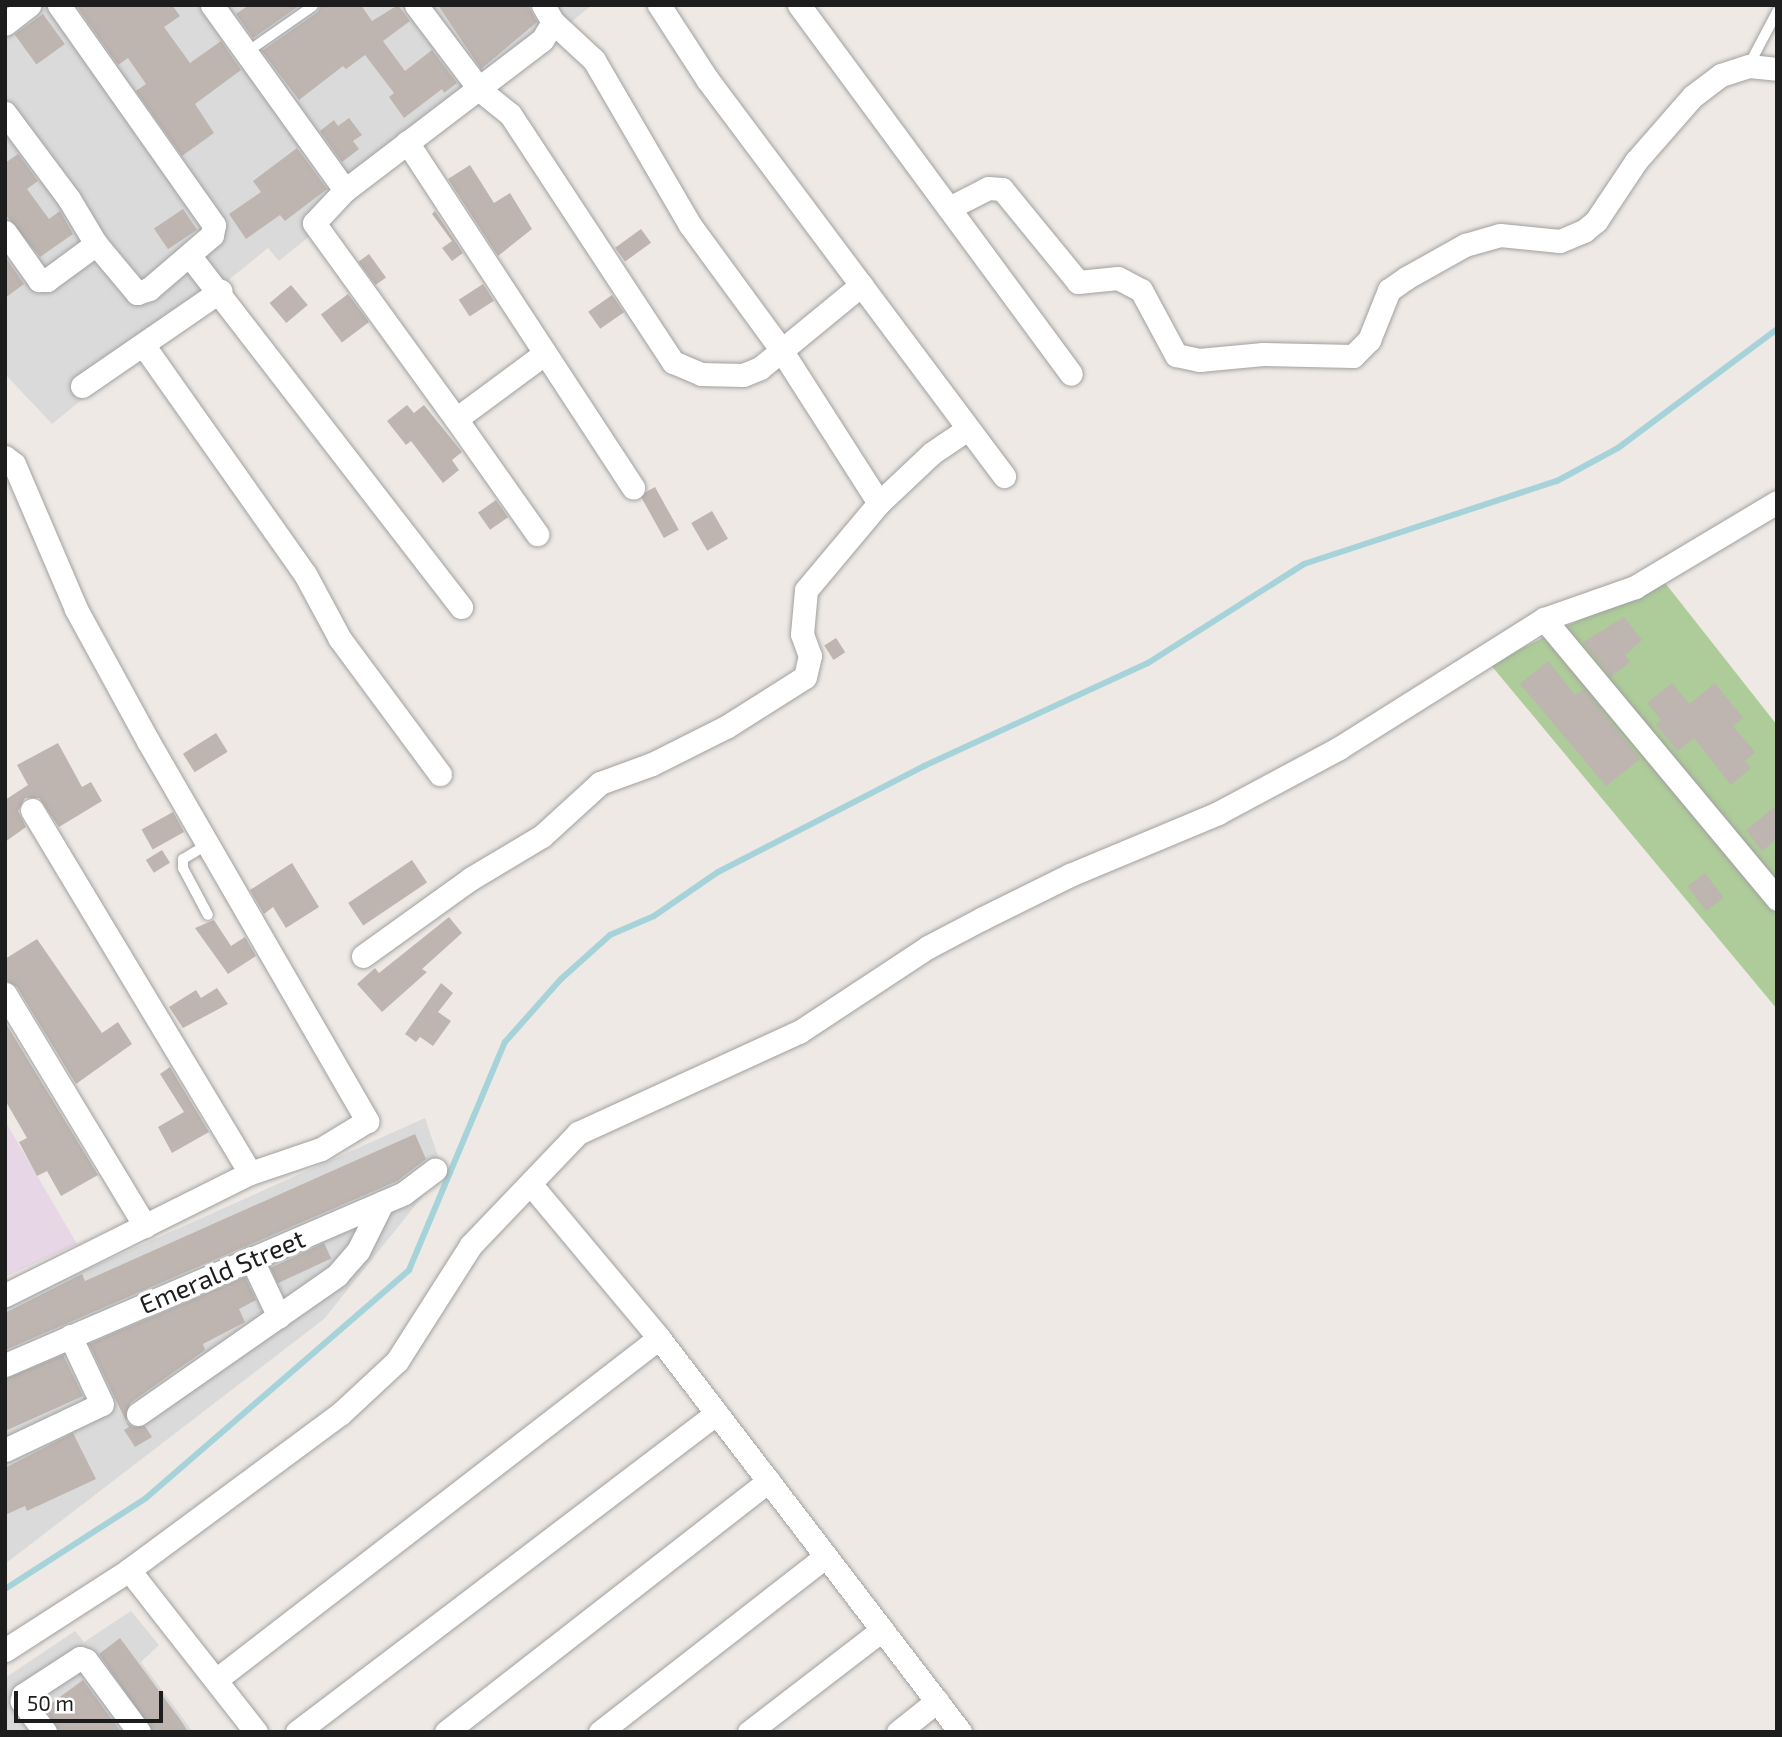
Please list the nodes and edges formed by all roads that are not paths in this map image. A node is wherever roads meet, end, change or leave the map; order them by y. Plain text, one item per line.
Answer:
1 (29, 5) edge
2 (59, 5) edge
3 (212, 5) edge
4 (416, 5) edge
5 (659, 5) edge
6 (799, 5) edge
7 (313, 6) edge
8 (1777, 12) edge
9 (548, 14) edge
10 (5, 24) edge
11 (247, 52) junction
12 (1749, 66) junction
13 (1777, 69) edge
14 (480, 90) junction
15 (5, 113) edge
16 (12, 137) edge
17 (407, 142) junction
18 (345, 190) junction
19 (949, 208) junction
20 (5, 232) edge
21 (96, 244) junction
22 (189, 255) junction
23 (861, 285) junction
24 (220, 291) junction
25 (144, 346) junction
26 (780, 348) junction
27 (544, 354) junction
28 (1071, 374) dead end
29 (82, 386) dead end
30 (456, 419) junction
31 (966, 430) junction
32 (5, 457) edge
33 (1004, 476) dead end
34 (633, 488) dead end
35 (1777, 502) edge
36 (879, 503) junction
37 (537, 534) dead end
38 (461, 607) dead end
39 (1544, 619) junction
40 (440, 774) dead end
41 (32, 810) dead end
42 (208, 844) junction
43 (1777, 900) edge
44 (208, 915) dead end
45 (363, 956) dead end
46 (5, 993) edge
47 (435, 1170) dead end
48 (250, 1173) junction
49 (532, 1186) junction
50 (382, 1203) junction
51 (145, 1226) junction
52 (251, 1258) junction
53 (5, 1295) edge
54 (279, 1317) junction
55 (70, 1336) junction
56 (659, 1338) junction
57 (5, 1365) edge
58 (717, 1413) junction
59 (138, 1414) dead end
60 (5, 1450) edge
61 (769, 1481) junction
62 (825, 1556) junction
63 (129, 1570) junction
64 (882, 1630) junction
65 (5, 1650) edge
66 (217, 1679) junction
67 (937, 1701) junction
68 (45, 1732) edge
69 (139, 1732) edge
70 (256, 1732) edge
71 (297, 1732) edge
72 (446, 1732) edge
73 (600, 1732) edge
74 (749, 1732) edge
75 (898, 1732) edge
76 (960, 1732) edge

1 - 10 street
2 - 22 street
3 - 11 street
4 - 14 street
5 - 23 street
6 - 19 street
7 - 11 lane
8 - 12 lane
9 - 14 street
9 - 26 street
11 - 18 street
12 - 13 street
12 - 19 street
14 - 17 street
14 - 26 street
15 - 16 street
16 - 21 street
17 - 18 street
17 - 27 street
18 - 30 street
19 - 28 street
20 - 21 street
21 - 22 street
22 - 24 street
23 - 26 street
23 - 31 street
24 - 25 street
24 - 38 street
25 - 29 street
25 - 40 street
26 - 36 street
27 - 30 street
27 - 34 street
30 - 37 street
31 - 33 street
31 - 36 street
32 - 42 street
35 - 39 street
36 - 45 street
39 - 43 street
39 - 49 street
41 - 48 street
42 - 44 lane
42 - 48 street
46 - 51 street
47 - 50 street, Emerald Street
48 - 51 street
49 - 56 street
49 - 63 street
50 - 52 street, Emerald Street
50 - 54 street
51 - 53 street
52 - 54 street
52 - 55 street, Emerald Street
54 - 59 street
55 - 57 street, Emerald Street
55 - 60 street
56 - 58 street
56 - 66 street
58 - 61 street
58 - 71 street
61 - 62 street
61 - 72 street
62 - 64 street
62 - 73 street
63 - 65 street
63 - 66 street
64 - 67 street
64 - 74 street
66 - 70 street
67 - 75 street
67 - 76 street
68 - 69 street

